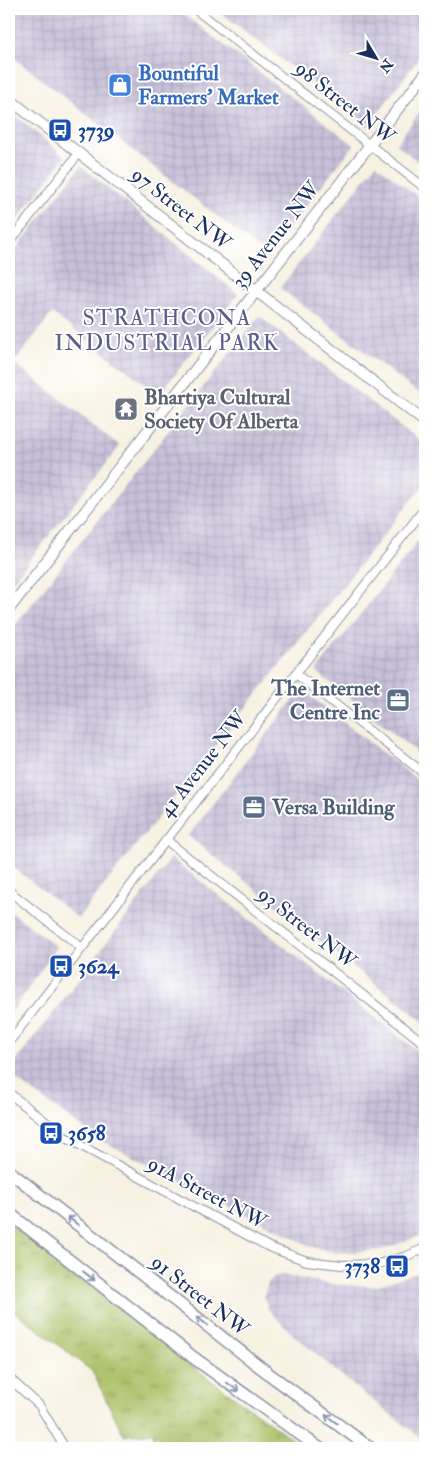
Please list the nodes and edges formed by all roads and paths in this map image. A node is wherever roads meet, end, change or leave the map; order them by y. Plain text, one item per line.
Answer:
1 (195, 9) edge
2 (425, 74) edge
3 (9, 99) edge
4 (370, 145) junction
5 (79, 153) junction
6 (425, 188) edge
7 (9, 243) edge
8 (257, 290) junction
9 (425, 422) edge
10 (425, 508) edge
11 (9, 608) edge
12 (296, 674) junction
13 (425, 774) edge
14 (166, 840) junction
15 (9, 891) edge
16 (82, 948) junction
17 (9, 1042) edge
18 (425, 1044) edge
19 (9, 1094) edge
20 (9, 1171) edge
21 (9, 1213) edge
22 (425, 1248) edge
23 (9, 1378) edge
24 (65, 1448) edge
25 (319, 1448) edge
26 (370, 1448) edge

1 - 4 street, 98 Street NW
2 - 4 street, 39 Avenue NW
3 - 5 street, 97 Street NW
4 - 6 street, 98 Street NW
4 - 8 street, 39 Avenue NW
5 - 7 street
5 - 8 street, 97 Street NW
8 - 9 street, 97 Street NW
8 - 11 street, 39 Avenue NW
10 - 12 street, 41 Avenue NW
12 - 13 street
12 - 14 street, 41 Avenue NW
14 - 16 street, 41 Avenue NW
14 - 18 street, 93 Street NW
15 - 16 street
16 - 17 street, 41 Avenue NW
19 - 22 street, 91A Street NW
26 -> 20 main road, 91 Street NW
21 -> 25 main road
23 - 24 street

